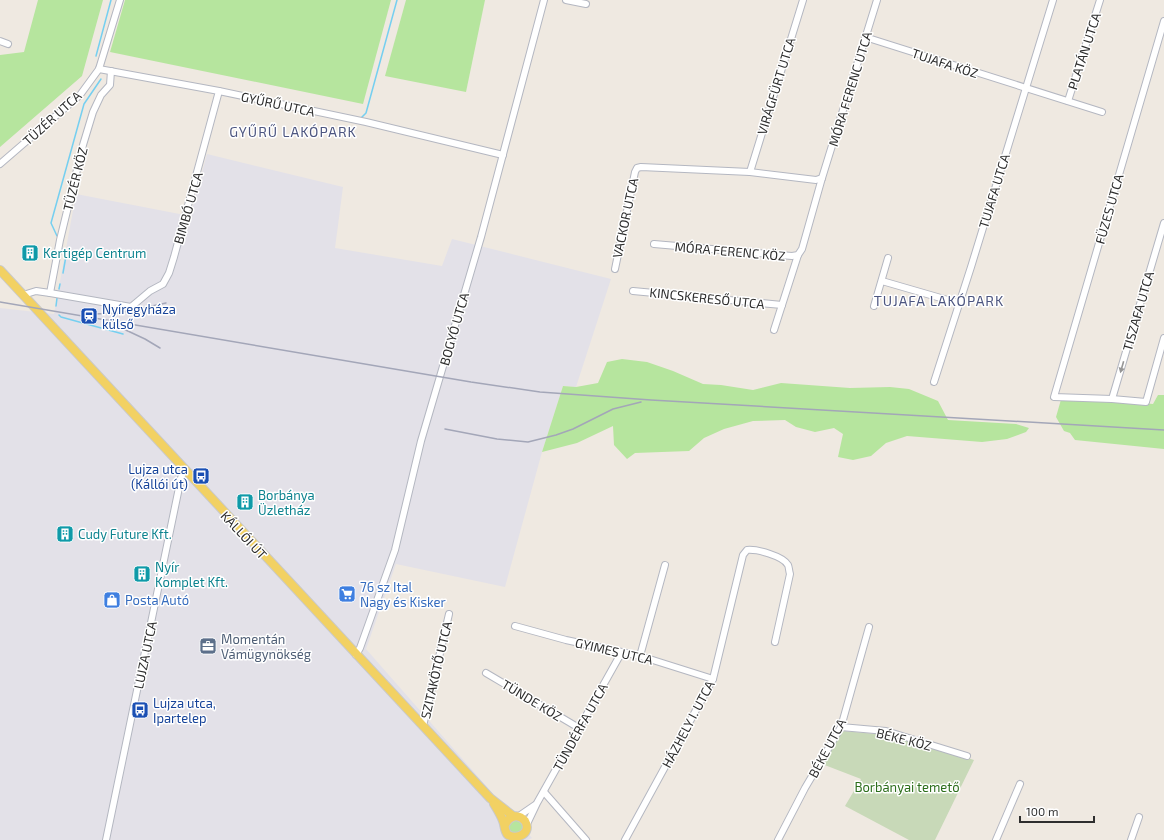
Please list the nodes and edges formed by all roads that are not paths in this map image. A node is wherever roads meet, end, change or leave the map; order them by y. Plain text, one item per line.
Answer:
1 (120, 0) edge
2 (544, 0) edge
3 (566, 0) edge
4 (803, 0) edge
5 (877, 0) edge
6 (1053, 0) edge
7 (1100, 0) edge
8 (586, 4) dead end
9 (1164, 21) edge
10 (865, 37) junction
11 (0, 41) edge
12 (8, 44) dead end
13 (99, 69) junction
14 (110, 71) junction
15 (1026, 88) junction
16 (219, 92) junction
17 (1068, 101) junction
18 (1102, 112) dead end
19 (503, 155) junction
20 (0, 164) edge
21 (750, 172) junction
22 (822, 178) junction
23 (1164, 223) edge
24 (654, 244) dead end
25 (798, 255) junction
26 (888, 258) dead end
27 (615, 269) dead end
28 (0, 270) edge
29 (882, 281) junction
30 (633, 291) dead end
31 (50, 293) junction
32 (23, 295) junction
33 (958, 303) junction
34 (782, 305) junction
35 (874, 306) dead end
36 (774, 330) dead end
37 (1164, 338) edge
38 (934, 382) dead end
39 (1112, 399) junction
40 (184, 470) junction
41 (664, 565) dead end
42 (449, 614) dead end
43 (515, 626) dead end
44 (869, 627) dead end
45 (775, 642) dead end
46 (624, 654) junction
47 (356, 655) junction
48 (640, 656) junction
49 (486, 673) dead end
50 (713, 678) junction
51 (423, 726) junction
52 (841, 727) junction
53 (579, 728) junction
54 (967, 756) dead end
55 (1020, 784) dead end
56 (544, 792) junction
57 (490, 798) junction
58 (537, 803) junction
59 (516, 816) junction
60 (1139, 817) dead end
61 (527, 824) junction
62 (505, 833) edge
63 (528, 836) edge
64 (517, 839) edge
65 (106, 840) edge
66 (586, 840) edge
67 (625, 840) edge
68 (778, 840) edge
69 (996, 840) edge
70 (1132, 840) edge

1 - 13 street, TÜZÉR UTCA
2 - 19 street, BOGYÓ UTCA
3 - 8 street
4 - 21 street, VIRÁGFÜRT UTCA
5 - 10 street, MÓRA FERENC UTCA
6 - 15 street, TUJAFA UTCA
7 - 17 street, PLATÁN UTCA
9 - 39 street, FÜZES UTCA
10 - 15 street, TUJAFA KÖZ
10 - 22 street, MÓRA FERENC UTCA
11 - 12 street
13 - 14 street, GYŰRŰ UTCA
13 - 20 street, TÜZÉR UTCA
14 - 16 street, GYŰRŰ UTCA
14 - 31 street, TÜZÉR KÖZ
15 - 17 street, TUJAFA KÖZ
15 - 33 street, TUJAFA UTCA
16 - 19 street, GYŰRŰ UTCA
16 - 31 street, BIMBÓ UTCA
17 - 18 street, TUJAFA KÖZ
19 - 47 street, BOGYÓ UTCA
21 - 22 street
21 - 27 street, VACKOR UTCA
22 - 25 street, MÓRA FERENC KÖZ
23 -> 39 street, TISZAFA UTCA
24 - 25 street, MÓRA FERENC KÖZ
25 - 34 street
26 - 29 street
28 - 32 main road, KÁLLÓI ÚT
29 - 33 street
29 - 35 street
30 - 34 street, KINCSKERESŐ UTCA
31 - 32 street
32 - 40 main road, KÁLLÓI ÚT
33 - 38 street, TUJAFA UTCA
34 - 36 street
37 - 39 street, FÜZES UTCA
40 - 47 main road, KÁLLÓI ÚT
40 - 65 street, LUJZA UTCA
41 - 48 street
42 - 51 street, SZITAKÖTŐ UTCA
43 - 46 street, GYIMES UTCA
44 - 52 street, BÉKE UTCA
45 - 50 street, HÁZHELY I. UTCA
46 - 48 street, GYIMES UTCA
46 - 53 street, TÜNDÉRFA UTCA
47 - 51 main road, KÁLLÓI ÚT
48 - 50 street, GYIMES UTCA
49 - 53 street, TÜNDE KÖZ
50 - 67 street, HÁZHELY I. UTCA
51 - 57 main road, KÁLLÓI ÚT
52 - 54 street, BÉKE KÖZ
52 - 68 street, BÉKE UTCA
53 - 56 street, TÜNDÉRFA UTCA
55 - 69 street
56 - 58 street, TÜNDÉRFA UTCA
56 - 66 street
57 - 59 main road, KÁLLÓI ÚT
57 - 62 main road, KÁLLÓI ÚT
58 - 59 street, TÜNDÉRFA UTCA
58 - 61 street, TÜNDÉRFA UTCA
59 - 61 main road, KÁLLÓI ÚT
59 - 62 main road
60 - 70 street
61 - 63 main road, KÁLLÓI ÚT
62 - 64 main road, KÁLLÓI ÚT
63 - 64 main road, KÁLLÓI ÚT

